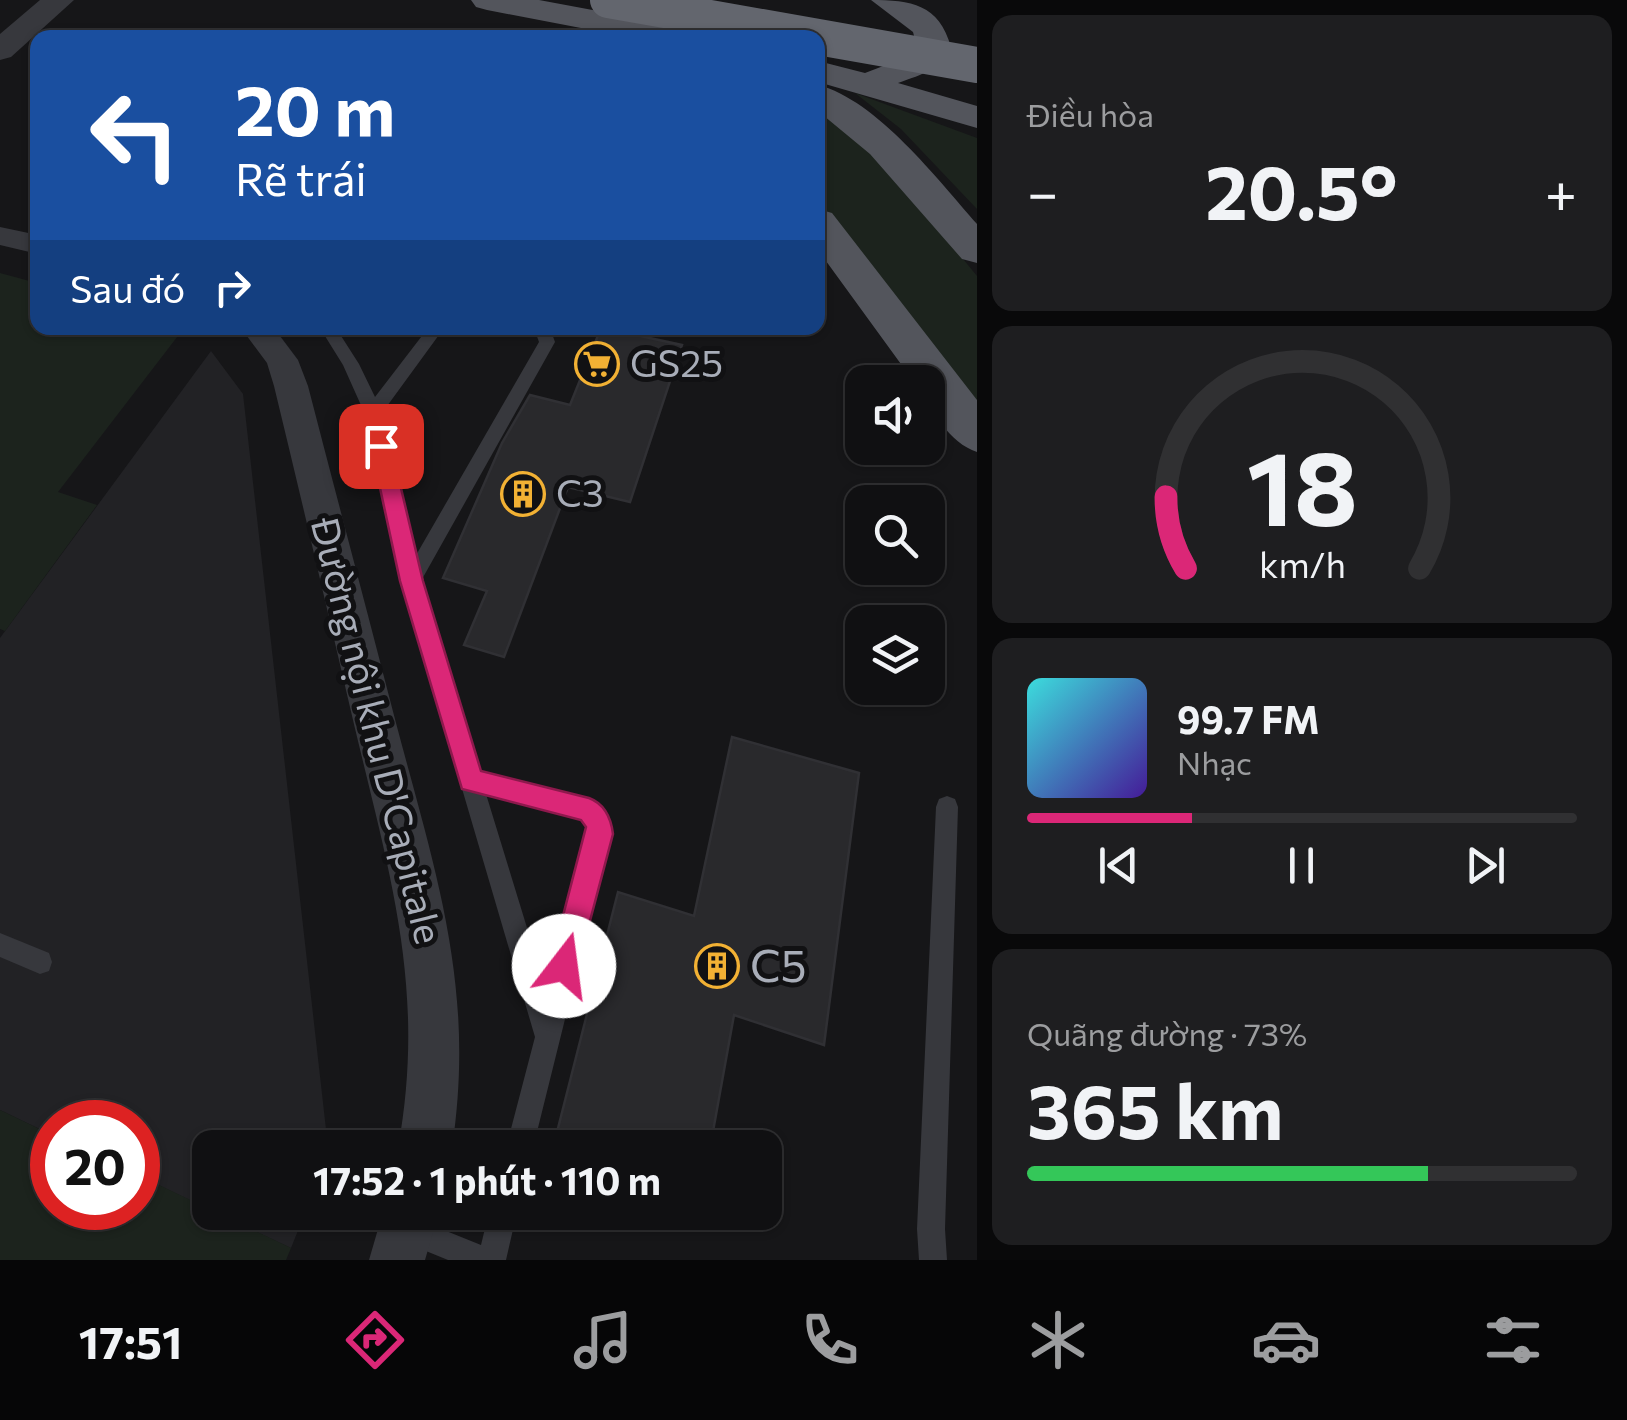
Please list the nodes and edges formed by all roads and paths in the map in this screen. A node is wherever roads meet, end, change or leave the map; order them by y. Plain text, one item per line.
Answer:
1 (59, 0) edge
2 (486, 0) edge
3 (608, 0) edge
4 (875, 5) edge
5 (958, 26) dead end
6 (648, 30) edge
7 (778, 30) edge
8 (825, 38) edge
9 (0, 50) edge
10 (977, 65) edge
11 (825, 73) edge
12 (859, 82) junction
13 (825, 100) edge
14 (977, 117) edge
15 (825, 231) edge
16 (0, 236) edge
17 (30, 243) edge
18 (977, 250) edge
19 (262, 335) edge
20 (332, 335) edge
21 (431, 335) edge
22 (545, 335) edge
23 (373, 412) junction
24 (977, 434) edge
25 (412, 581) junction
26 (471, 780) junction
27 (947, 807) dead end
28 (0, 945) edge
29 (40, 962) dead end
30 (546, 1032) junction
31 (428, 1130) edge
32 (523, 1130) edge
33 (500, 1230) edge
34 (405, 1234) edge
35 (483, 1260) edge
36 (492, 1260) edge
37 (934, 1260) edge

1 - 9 street
2 - 6 main road
3 - 7 highway, bridge
4 - 5 highway
4 - 12 main road
8 - 10 highway, bridge
11 - 12 main road
12 - 14 main road
13 - 18 main road
15 - 24 main road
16 - 17 street
19 - 31 street, Đường nội khu D'Capitale
20 - 23 lane
21 - 23 lane
22 - 25 lane
23 - 25 lane
25 - 26 lane
26 - 30 lane
26 - 30 lane
27 - 37 lane
28 - 29 lane
30 - 32 lane
33 - 36 lane
34 - 35 lane

